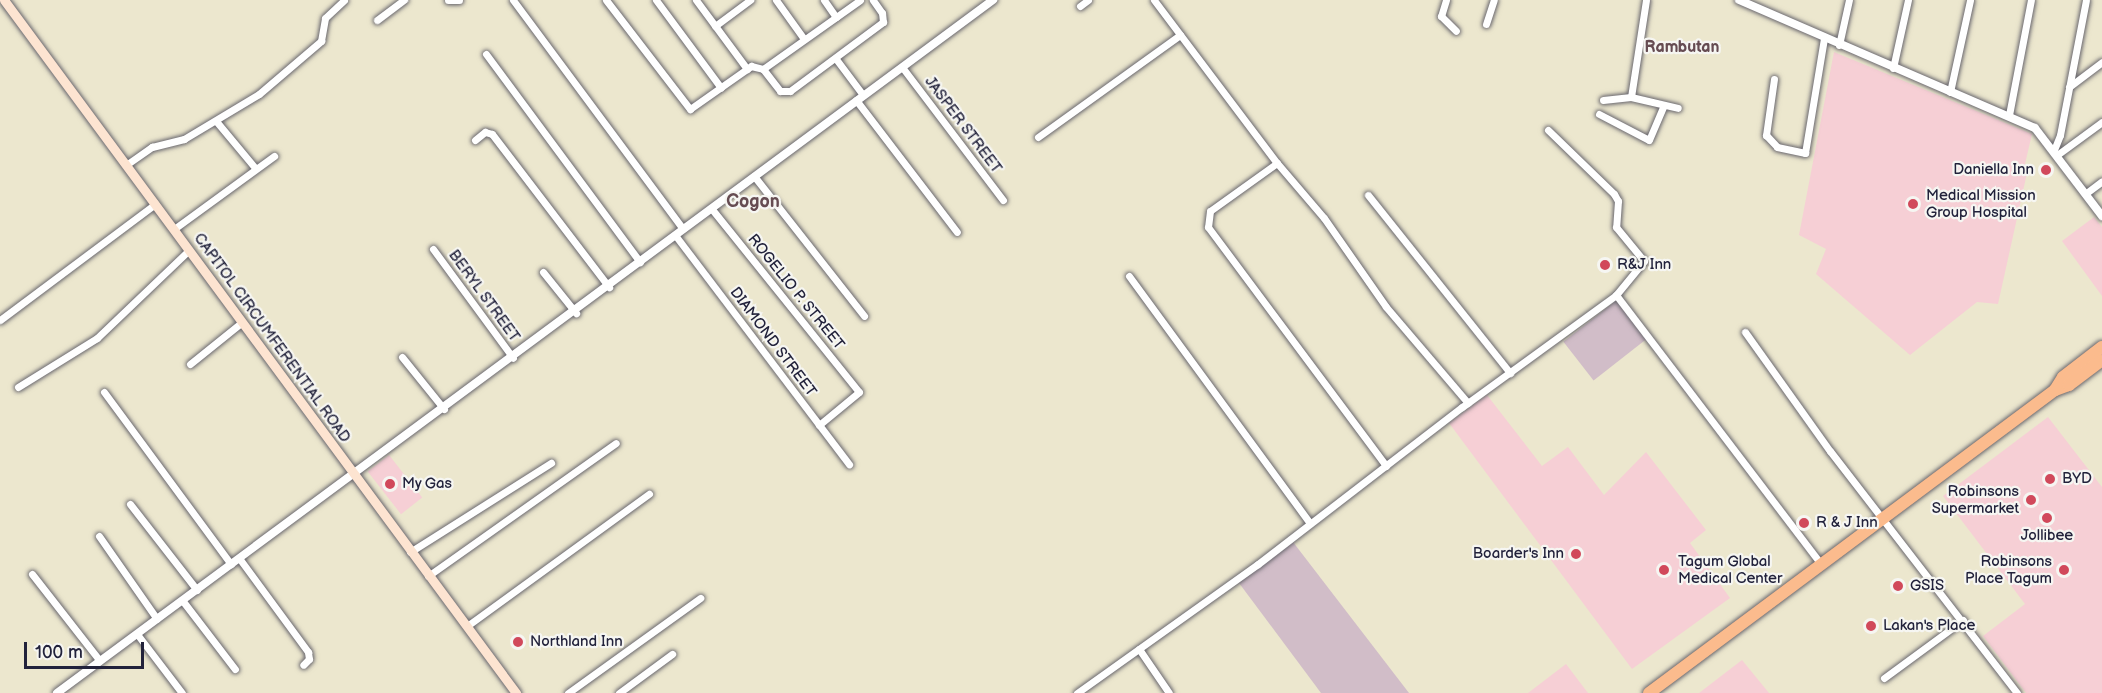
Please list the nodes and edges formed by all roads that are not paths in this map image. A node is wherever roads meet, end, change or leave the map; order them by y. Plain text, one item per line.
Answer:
1 (4, 0) edge
2 (344, 0) edge
3 (404, 0) edge
4 (448, 0) edge
5 (459, 0) edge
6 (513, 0) edge
7 (606, 0) edge
8 (656, 0) edge
9 (696, 0) edge
10 (750, 0) edge
11 (776, 0) edge
12 (824, 0) edge
13 (860, 0) edge
14 (873, 0) edge
15 (993, 0) edge
16 (1088, 0) edge
17 (1154, 0) edge
18 (1446, 0) edge
19 (1494, 0) edge
20 (1646, 0) edge
21 (1739, 0) edge
22 (1849, 0) edge
23 (1908, 0) edge
24 (1970, 0) edge
25 (2031, 0) edge
26 (2086, 0) edge
27 (737, 3) edge
28 (1080, 6) dead end
29 (836, 16) junction
30 (377, 20) dead end
31 (1486, 24) dead end
32 (714, 26) junction
33 (1456, 32) dead end
34 (1180, 34) junction
35 (1824, 38) junction
36 (804, 39) junction
37 (1839, 45) junction
38 (486, 54) dead end
39 (836, 59) junction
40 (2102, 62) edge
41 (902, 67) junction
42 (1893, 68) junction
43 (747, 69) junction
44 (763, 69) junction
45 (1774, 79) dead end
46 (2069, 87) junction
47 (722, 88) junction
48 (1950, 92) junction
49 (1631, 97) junction
50 (859, 98) junction
51 (1604, 100) dead end
52 (1664, 105) junction
53 (1678, 108) dead end
54 (1599, 114) dead end
55 (2009, 115) junction
56 (216, 121) junction
57 (2102, 122) edge
58 (1548, 130) dead end
59 (1038, 137) dead end
60 (475, 140) dead end
61 (2055, 152) junction
62 (274, 156) dead end
63 (1277, 163) junction
64 (126, 165) junction
65 (256, 169) junction
66 (754, 176) junction
67 (2102, 181) edge
68 (2085, 194) junction
69 (1368, 195) dead end
70 (1003, 200) dead end
71 (155, 204) junction
72 (711, 208) junction
73 (2102, 216) edge
74 (174, 229) junction
75 (679, 232) junction
76 (957, 232) dead end
77 (433, 249) dead end
78 (189, 250) junction
79 (640, 262) junction
80 (543, 272) dead end
81 (1129, 276) dead end
82 (609, 287) junction
83 (1616, 295) junction
84 (576, 313) junction
85 (864, 316) dead end
86 (0, 320) edge
87 (242, 322) junction
88 (1745, 333) dead end
89 (2102, 347) edge
90 (402, 357) dead end
91 (513, 358) junction
92 (2102, 360) edge
93 (190, 364) dead end
94 (1510, 373) junction
95 (18, 387) dead end
96 (2055, 390) junction
97 (104, 392) dead end
98 (1468, 403) junction
99 (444, 409) junction
100 (819, 425) junction
101 (616, 443) dead end
102 (551, 463) dead end
103 (849, 464) dead end
104 (1386, 466) junction
105 (353, 474) junction
106 (649, 494) dead end
107 (130, 504) dead end
108 (1882, 518) junction
109 (1310, 523) junction
110 (99, 536) dead end
111 (410, 552) junction
112 (239, 558) junction
113 (231, 564) junction
114 (1821, 564) junction
115 (32, 574) dead end
116 (428, 576) junction
117 (197, 590) junction
118 (700, 598) dead end
119 (182, 600) junction
120 (157, 619) junction
121 (1963, 620) junction
122 (467, 626) junction
123 (137, 634) junction
124 (1138, 649) junction
125 (672, 654) dead end
126 (100, 661) junction
127 (303, 664) dead end
128 (235, 669) dead end
129 (1884, 678) dead end
130 (64, 691) edge
131 (182, 693) edge
132 (516, 693) edge
133 (568, 693) edge
134 (619, 693) edge
135 (1077, 693) edge
136 (1169, 693) edge
137 (1649, 693) edge
138 (2017, 693) edge

1 - 64 main road, CAPITOL CIRCUMFERENTIAL ROAD
2 - 56 street
3 - 30 street
4 - 5 street
6 - 75 street, DIAMOND STREET
7 - 47 street
8 - 47 street
9 - 32 street
10 - 27 street
11 - 36 street
12 - 29 street
13 - 29 street
14 - 39 street
15 - 41 street
16 - 28 street
17 - 34 street
18 - 33 street
19 - 31 street
20 - 49 street
21 - 35 street
22 - 37 street
23 - 42 street
24 - 48 street
25 - 55 street
26 - 46 street
27 - 32 street
29 - 36 street
32 - 43 street
34 - 59 street
34 - 63 street
35 - 37 street
35 - 45 street
36 - 44 street
37 - 42 street
38 - 79 street
39 - 44 street
39 - 50 street
40 - 46 street
41 - 50 street
41 - 70 street, JASPER STREET
42 - 48 street
43 - 44 street
43 - 47 street
46 - 61 street
48 - 55 street
49 - 51 street
49 - 52 street
50 - 66 street
50 - 76 street
52 - 53 street
52 - 54 street
55 - 61 street
56 - 64 street
56 - 65 street
57 - 61 street
58 - 83 street
60 - 82 street
61 - 68 street
62 - 65 street
63 - 98 street
63 - 104 street
64 - 71 main road, CAPITOL CIRCUMFERENTIAL ROAD
65 - 74 street
66 - 72 street
66 - 85 street
67 - 68 street
68 - 73 street
69 - 94 street
71 - 74 main road, CAPITOL CIRCUMFERENTIAL ROAD
71 - 86 street
72 - 75 street
72 - 100 street, ROGELIO P. STREET
74 - 78 main road, CAPITOL CIRCUMFERENTIAL ROAD
75 - 79 street
75 - 100 street, DIAMOND STREET
77 - 91 street, BERYL STREET
78 - 87 main road, CAPITOL CIRCUMFERENTIAL ROAD
78 - 95 street
79 - 82 street
80 - 84 street
81 - 109 street
82 - 84 street
83 - 94 street
83 - 114 street
84 - 91 street
87 - 93 street
87 - 105 main road, CAPITOL CIRCUMFERENTIAL ROAD
88 - 108 street
89 - 96 highway
90 - 99 street
91 - 99 street
92 - 96 highway
94 - 98 street
96 - 108 highway
97 - 113 street
98 - 104 street
99 - 105 street
100 - 103 street, DIAMOND STREET
101 - 116 street
102 - 111 street
104 - 109 street
105 - 111 main road, CAPITOL CIRCUMFERENTIAL ROAD
105 - 112 street
106 - 122 street
107 - 117 street
108 - 114 highway
108 - 121 street
109 - 124 street
110 - 120 street
111 - 116 main road, CAPITOL CIRCUMFERENTIAL ROAD
112 - 113 street
112 - 127 street
113 - 117 street
114 - 137 highway
115 - 126 street
116 - 122 main road, CAPITOL CIRCUMFERENTIAL ROAD
117 - 119 street
118 - 133 street
119 - 120 street
119 - 128 street
120 - 123 street
121 - 129 street
121 - 138 street
122 - 132 main road, CAPITOL CIRCUMFERENTIAL ROAD
123 - 126 street
123 - 131 street
124 - 135 street
124 - 136 street
125 - 134 street
126 - 130 street

